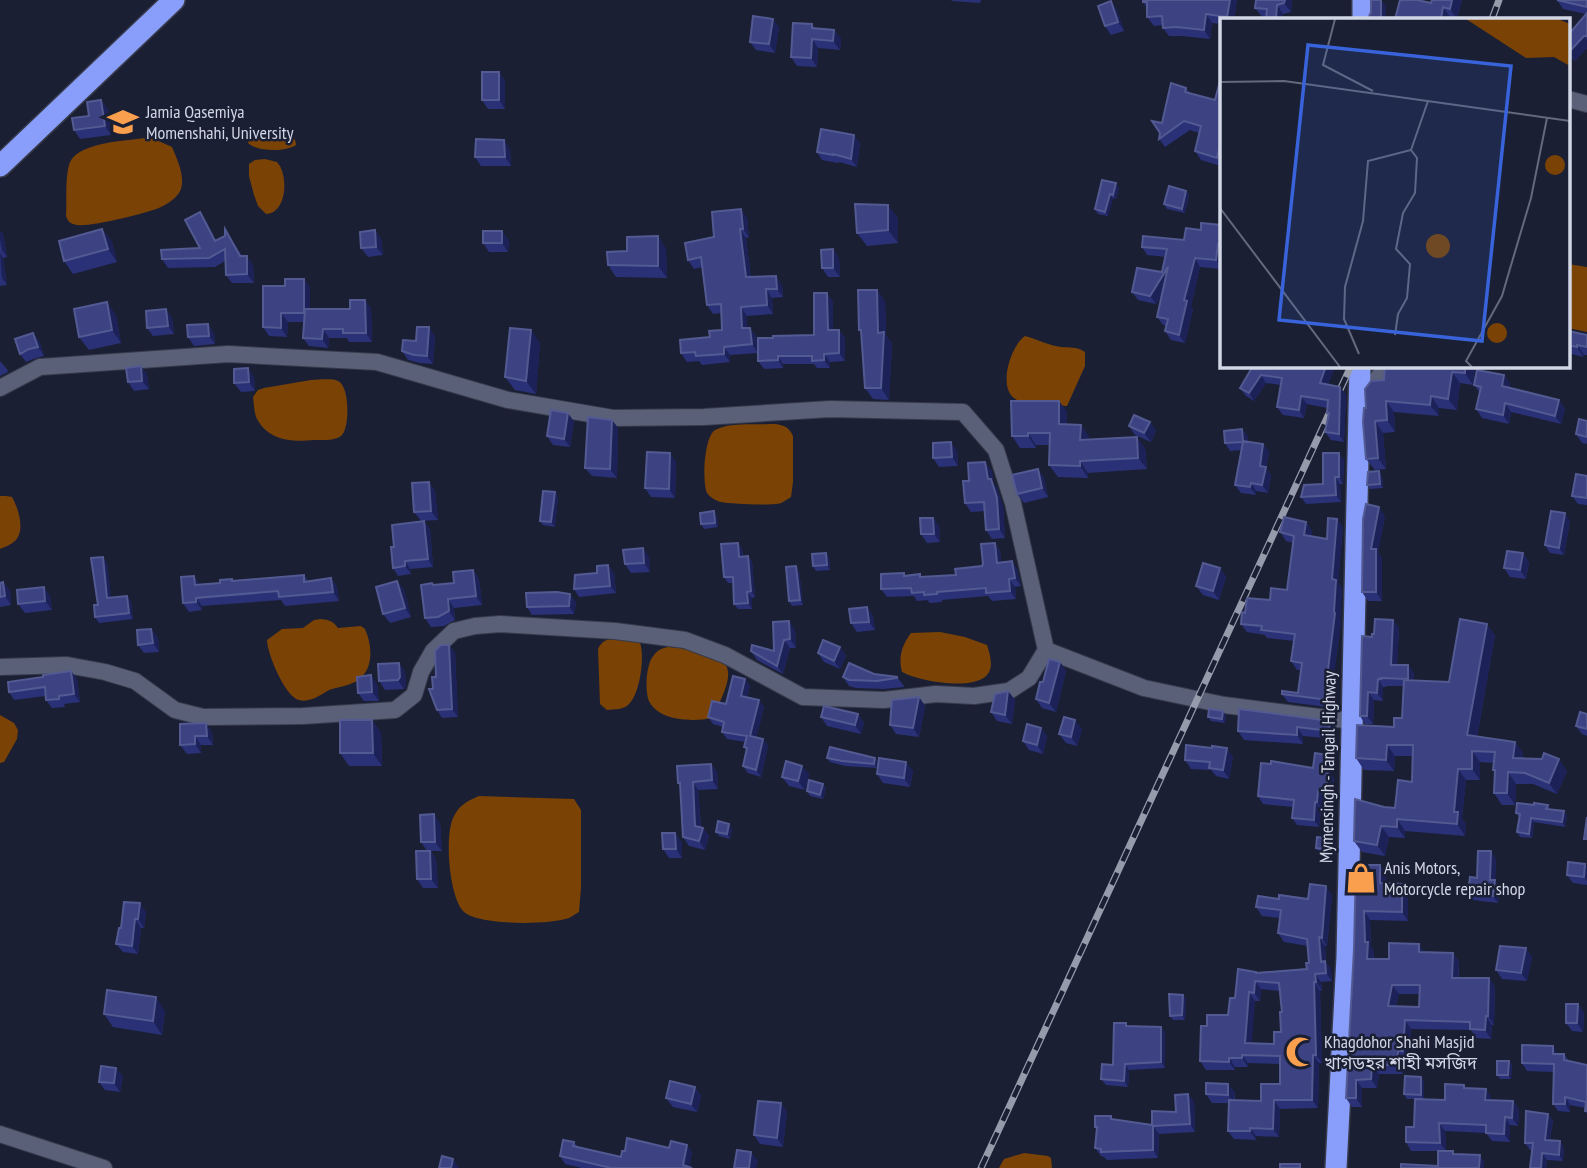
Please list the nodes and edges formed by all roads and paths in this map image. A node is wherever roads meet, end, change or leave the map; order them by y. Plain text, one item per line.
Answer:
1 (174, 0) edge
2 (1363, 0) edge
3 (1363, 18) edge
4 (1570, 100) edge
5 (1587, 104) edge
6 (0, 166) edge
7 (1360, 368) edge
8 (1385, 368) edge
9 (0, 388) edge
10 (1360, 400) junction
11 (1046, 650) junction
12 (0, 667) edge
13 (1352, 721) junction
14 (0, 1134) edge
15 (104, 1168) edge
16 (1336, 1168) edge

1 - 6 highway
2 - 3 highway
4 - 5 street
7 - 10 highway, Mymensingh - Tangail Highway
8 - 10 street
9 - 11 street
10 - 13 highway, Mymensingh - Tangail Highway
11 - 12 street
11 - 13 street
13 - 16 highway, Mymensingh - Tangail Highway
14 - 15 street

